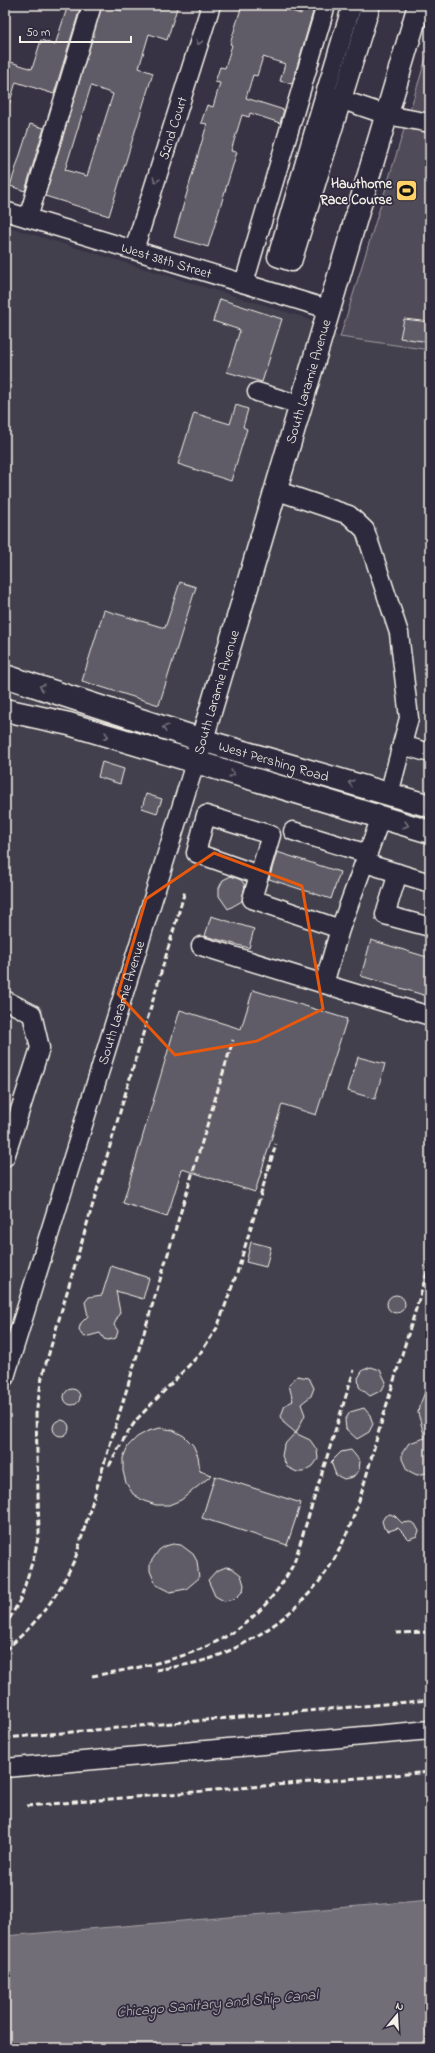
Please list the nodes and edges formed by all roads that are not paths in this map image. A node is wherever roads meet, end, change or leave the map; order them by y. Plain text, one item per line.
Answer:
1 (92, 5) edge
2 (211, 5) edge
3 (326, 5) edge
4 (352, 5) edge
5 (371, 5) edge
6 (419, 5) edge
7 (333, 96) junction
8 (387, 114) junction
9 (430, 123) edge
10 (5, 211) edge
11 (28, 218) junction
12 (134, 250) junction
13 (244, 283) junction
14 (328, 309) junction
15 (257, 392) dead end
16 (300, 405) junction
17 (275, 490) junction
18 (5, 676) edge
19 (5, 710) edge
20 (202, 740) junction
21 (402, 745) junction
22 (430, 753) edge
23 (195, 764) junction
24 (389, 794) junction
25 (430, 806) edge
26 (381, 817) junction
27 (292, 831) dead end
28 (430, 832) edge
29 (366, 858) junction
30 (398, 873) junction
31 (259, 875) dead end
32 (430, 883) edge
33 (430, 928) edge
34 (340, 929) junction
35 (201, 946) dead end
36 (324, 984) junction
37 (5, 1000) edge
38 (430, 1016) edge
39 (5, 1157) edge
40 (5, 1377) edge
41 (430, 1730) edge
42 (5, 1768) edge

1 - 11 street
2 -> 12 street, 52nd Court
3 - 13 street
4 - 7 street
5 - 7 street
6 - 8 main road, South Laramie Avenue
7 - 7 street
7 - 8 street
8 - 9 street
8 - 14 main road, South Laramie Avenue
10 - 11 street, West 38th Street
11 - 12 street, West 38th Street
12 - 13 street, West 38th Street
13 - 14 street, West 38th Street
14 - 16 main road, South Laramie Avenue
15 - 16 street
16 - 17 main road, South Laramie Avenue
17 - 20 main road, South Laramie Avenue
17 - 21 street
20 -> 18 main road, West Pershing Road
19 -> 23 main road, West Pershing Road
20 - 23 main road, South Laramie Avenue
24 -> 20 main road, West Pershing Road
21 - 22 street
21 - 24 street
23 -> 26 main road, West Pershing Road
23 - 40 street, South Laramie Avenue
24 - 25 main road, West Pershing Road
24 - 26 main road
26 -> 28 main road, West Pershing Road
26 - 29 street
27 - 29 street
29 - 30 street
29 - 34 street
30 - 32 street
30 - 33 street
31 - 34 street
34 - 36 street
35 - 36 street
36 - 38 street
37 - 39 street
41 - 42 street

